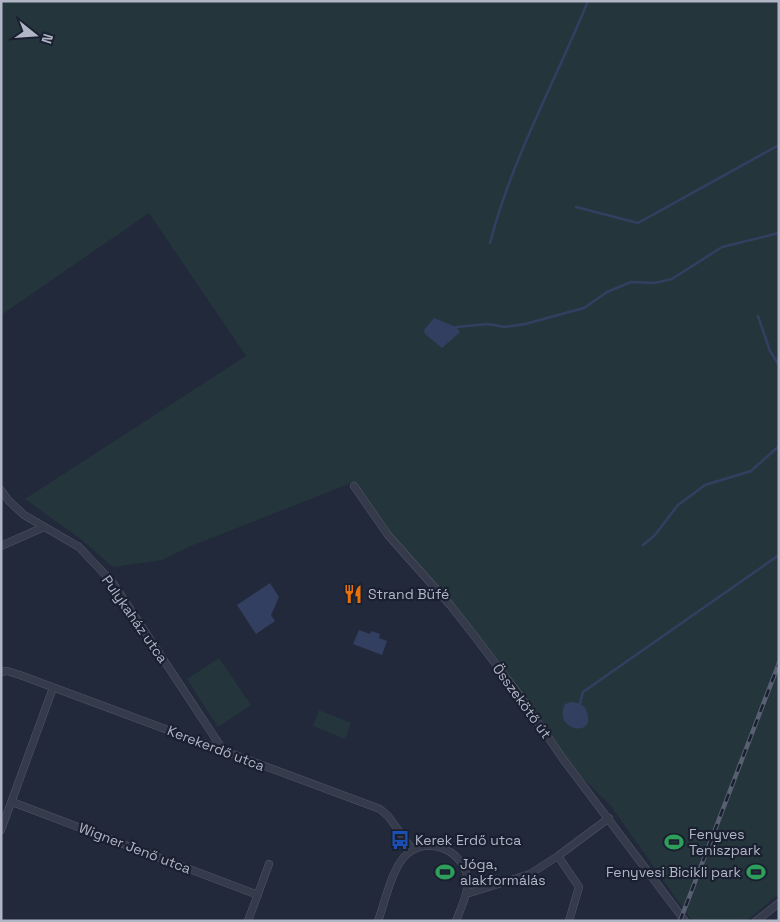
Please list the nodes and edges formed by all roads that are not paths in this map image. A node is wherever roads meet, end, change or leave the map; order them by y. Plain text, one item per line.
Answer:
1 (354, 486) dead end
2 (1, 490) edge
3 (44, 527) junction
4 (1, 546) edge
5 (1, 672) edge
6 (53, 688) junction
7 (223, 751) junction
8 (12, 802) junction
9 (609, 818) junction
10 (1, 830) edge
11 (413, 850) junction
12 (558, 856) junction
13 (269, 864) dead end
14 (466, 894) junction
15 (258, 895) junction
16 (779, 903) edge
17 (248, 921) edge
18 (378, 921) edge
19 (456, 921) edge
20 (569, 921) edge
21 (685, 921) edge
22 (756, 921) edge

1 - 9 street, Összekötő út
2 - 3 street, Pulykaház utca
3 - 4 street
3 - 7 street, Pulykaház utca
5 - 6 street, Kerekerdő utca
6 - 7 street, Kerekerdő utca
6 - 8 street
7 - 11 street, Kerekerdő utca
8 - 10 street
8 - 15 street, Wigner Jenő utca
9 - 12 street
9 - 21 street, Összekötő út
11 - 14 street
11 - 18 street
12 - 14 street
12 - 20 street
13 - 15 street
14 - 19 street
15 - 17 street
16 - 22 street

